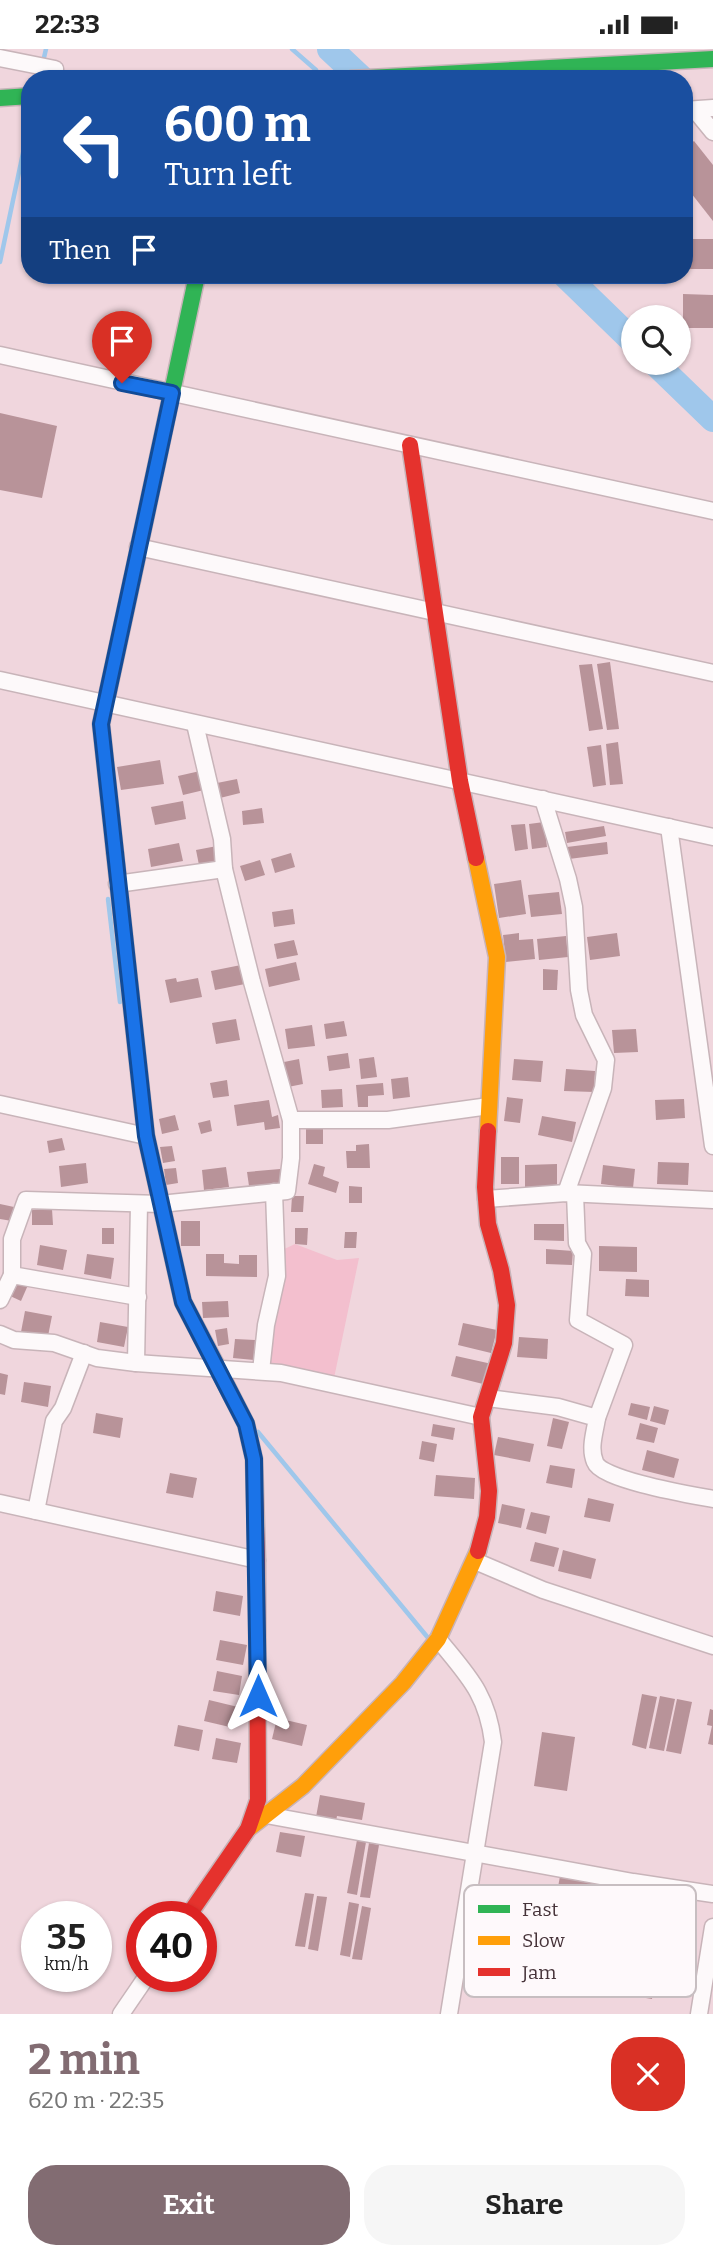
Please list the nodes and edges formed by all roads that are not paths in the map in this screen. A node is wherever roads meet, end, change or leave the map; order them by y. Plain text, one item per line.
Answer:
1 (0, 58) edge
2 (713, 59) edge
3 (618, 64) edge
4 (55, 69) dead end
5 (505, 70) edge
6 (21, 96) edge
7 (0, 97) edge
8 (713, 108) edge
9 (693, 110) edge
10 (693, 113) edge
11 (713, 132) edge
12 (195, 284) edge
13 (0, 355) edge
14 (172, 393) junction
15 (410, 445) junction
16 (713, 511) edge
17 (138, 547) junction
18 (434, 612) junction
19 (713, 673) edge
20 (0, 680) edge
21 (104, 704) junction
22 (195, 724) junction
23 (460, 781) junction
24 (543, 799) junction
25 (669, 827) junction
26 (713, 837) edge
27 (224, 869) junction
28 (117, 884) junction
29 (0, 1104) edge
30 (489, 1106) junction
31 (291, 1120) junction
32 (146, 1136) junction
33 (713, 1146) edge
34 (274, 1192) junction
35 (570, 1193) junction
36 (486, 1199) junction
37 (713, 1200) edge
38 (139, 1204) junction
39 (160, 1204) junction
40 (6, 1238) edge
41 (12, 1275) junction
42 (138, 1297) junction
43 (0, 1300) edge
44 (0, 1334) edge
45 (85, 1353) junction
46 (136, 1363) junction
47 (217, 1367) junction
48 (261, 1371) junction
49 (488, 1398) junction
50 (481, 1417) junction
51 (597, 1418) junction
52 (713, 1499) edge
53 (0, 1503) edge
54 (36, 1511) junction
55 (257, 1560) junction
56 (475, 1561) junction
57 (438, 1639) junction
58 (713, 1646) edge
59 (266, 1815) junction
60 (248, 1829) junction
61 (476, 1853) junction
62 (471, 1885) edge
63 (653, 1885) edge
64 (198, 1901) edge
65 (464, 1925) edge
66 (713, 1927) edge
67 (136, 1992) edge
68 (121, 2014) edge
69 (449, 2014) edge
70 (699, 2014) edge

1 - 4 street
2 - 3 main road
3 - 5 main road
6 - 7 main road
8 - 9 street
10 - 11 street
12 - 14 main road
13 - 14 street
14 - 15 street
14 - 17 main road
15 - 16 street
15 - 18 main road
17 - 18 street
17 - 21 main road
18 - 19 street
18 - 23 main road
20 - 21 street
21 - 22 street
21 - 28 main road
22 - 23 street
22 - 27 street
23 - 24 street
23 - 30 main road
24 - 25 street
24 - 35 street
25 - 26 street
25 - 33 street
27 - 28 street
27 - 31 street
28 - 32 main road
29 - 32 street
30 - 31 street
30 - 36 main road
31 - 34 street
32 - 39 main road
34 - 39 street
34 - 48 street
35 - 36 street
35 - 37 street
35 - 51 street
36 - 49 main road
38 - 39 street
38 - 40 street
38 - 42 street
39 - 47 main road
40 - 41 street
41 - 42 street
41 - 43 street
42 - 46 street
44 - 45 street
45 - 46 street
45 - 54 street
46 - 47 street
47 - 48 street
47 - 55 main road
48 - 50 street
49 - 50 main road
49 - 51 street
50 - 56 main road
51 - 52 street
53 - 54 street
54 - 55 street
55 - 60 main road
56 - 57 main road
56 - 58 street
57 - 59 main road
57 - 61 street
59 - 60 main road
59 - 61 street
60 - 64 main road
61 - 62 street
61 - 63 street
65 - 69 street
66 - 70 street
67 - 68 street

